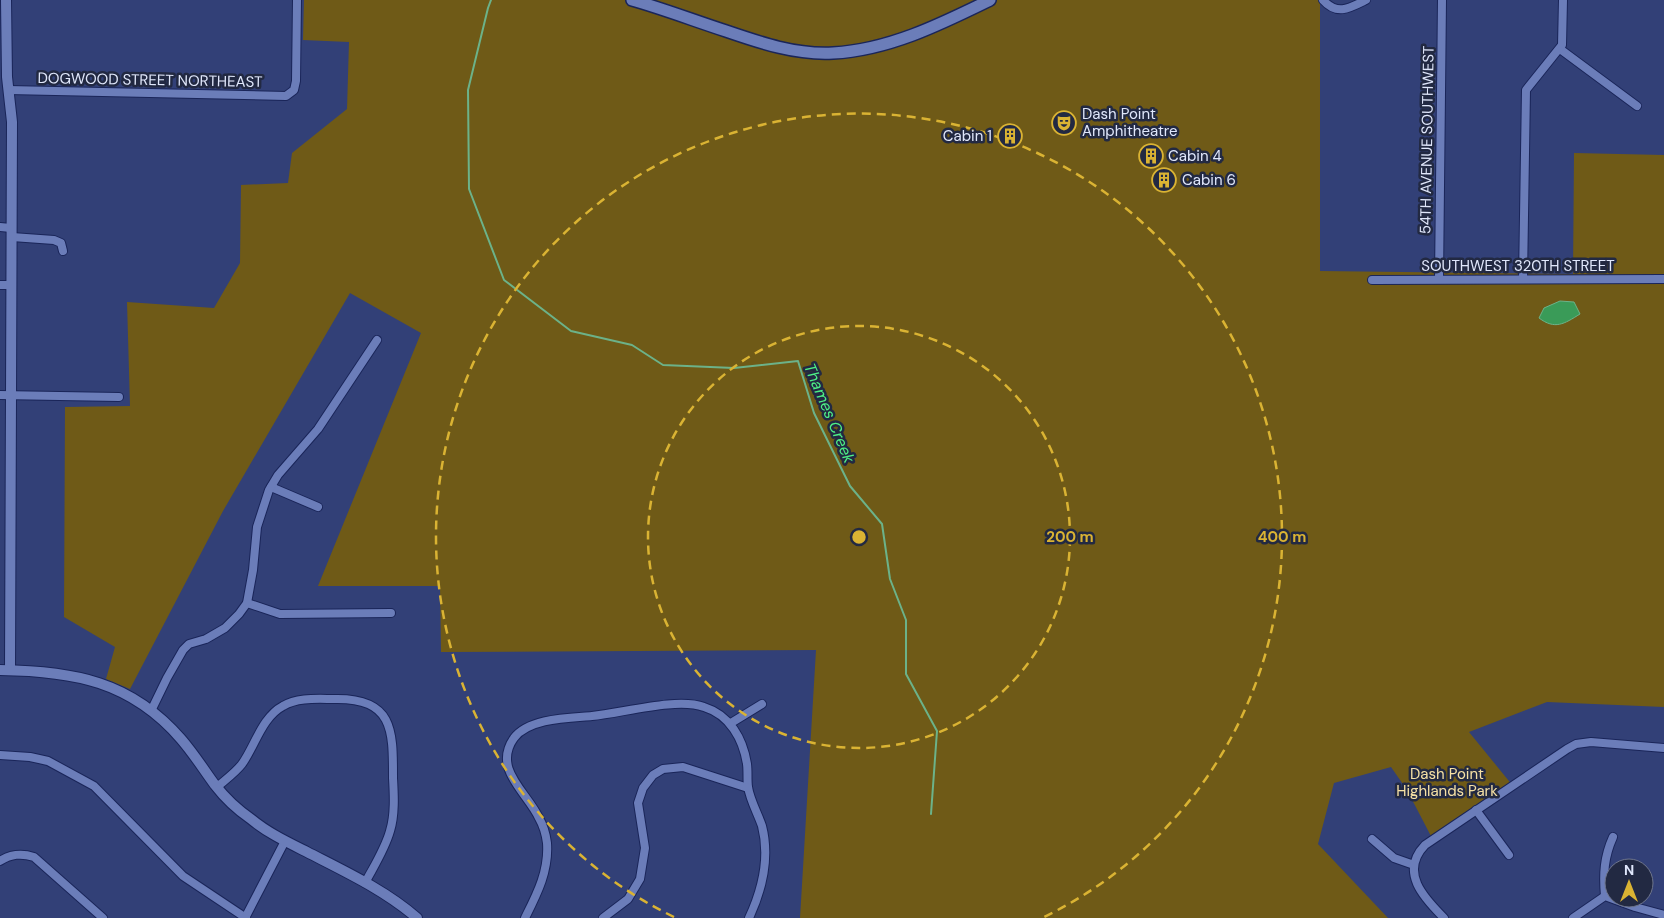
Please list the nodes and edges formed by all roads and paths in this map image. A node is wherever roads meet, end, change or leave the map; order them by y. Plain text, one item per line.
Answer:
1 (6, 0) edge
2 (297, 0) edge
3 (632, 0) edge
4 (990, 0) edge
5 (1323, 0) edge
6 (1366, 0) edge
7 (1442, 0) edge
8 (1563, 0) edge
9 (1560, 49) junction
10 (4, 91) edge
11 (1637, 106) dead end
12 (0, 228) edge
13 (11, 232) junction
14 (63, 251) dead end
15 (1523, 279) junction
16 (1664, 279) edge
17 (1372, 280) dead end
18 (1439, 280) junction
19 (0, 285) edge
20 (11, 285) junction
21 (377, 340) dead end
22 (0, 395) edge
23 (11, 396) junction
24 (119, 397) dead end
25 (271, 487) junction
26 (318, 507) dead end
27 (247, 603) junction
28 (391, 613) dead end
29 (5, 670) edge
30 (762, 704) dead end
31 (151, 711) junction
32 (731, 723) junction
33 (1664, 748) edge
34 (0, 755) edge
35 (217, 788) junction
36 (748, 788) junction
37 (1476, 810) junction
38 (1613, 837) dead end
39 (1372, 839) dead end
40 (285, 841) junction
41 (1509, 855) dead end
42 (1605, 858) edge
43 (0, 861) edge
44 (1414, 865) junction
45 (1604, 868) edge
46 (365, 882) junction
47 (1604, 888) edge
48 (1604, 897) edge
49 (1639, 908) edge
50 (1664, 915) edge
51 (103, 918) edge
52 (246, 918) edge
53 (417, 918) edge
54 (525, 918) edge
55 (603, 918) edge
56 (749, 918) edge
57 (1444, 918) edge
58 (1573, 918) edge

1 - 10 street
2 - 10 street, DOGWOOD STREET NORTHEAST
3 - 4 main road
5 - 6 street
7 - 18 street, 54TH AVENUE SOUTHWEST
8 - 9 street
9 - 11 street
9 - 15 street
10 - 13 street
12 - 13 street
13 - 14 street
13 - 20 street
15 - 16 street, SOUTHWEST 320TH STREET
15 - 18 street, SOUTHWEST 320TH STREET
17 - 18 street, SOUTHWEST 320TH STREET
19 - 20 street
20 - 23 street
21 - 25 street
22 - 23 street
23 - 24 street
23 - 29 street
25 - 26 street
25 - 27 street
27 - 28 street
27 - 31 street
29 - 31 street
30 - 32 street
31 - 35 street
32 - 36 street
32 - 54 street
33 - 37 street
34 - 52 street
35 - 40 street
35 - 46 street
36 - 55 street
36 - 56 street
37 - 41 street
37 - 44 street
38 - 42 street
39 - 44 street
40 - 46 street
40 - 52 street
43 - 51 street
44 - 57 street
45 - 47 street
46 - 53 street
48 - 58 street
49 - 50 street

